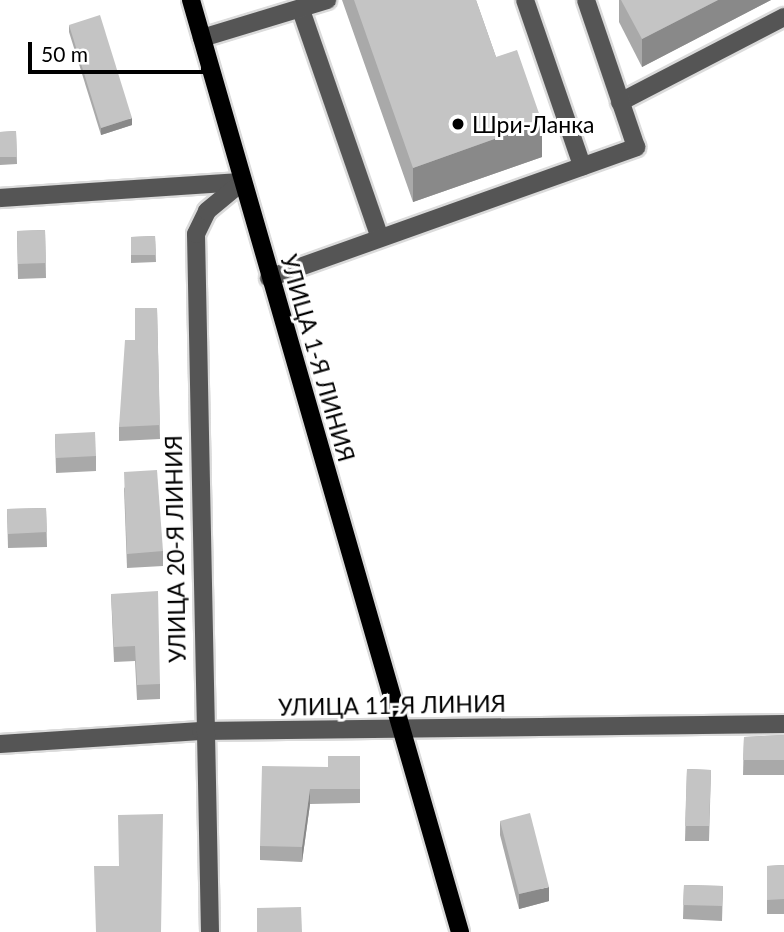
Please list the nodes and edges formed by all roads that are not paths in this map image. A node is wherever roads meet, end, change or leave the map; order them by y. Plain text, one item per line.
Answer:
1 (191, 0) edge
2 (327, 0) edge
3 (525, 0) edge
4 (586, 0) edge
5 (301, 10) junction
6 (784, 17) edge
7 (202, 38) junction
8 (620, 102) junction
9 (582, 166) junction
10 (242, 182) junction
11 (0, 198) edge
12 (380, 238) junction
13 (269, 278) junction
14 (784, 724) edge
15 (401, 730) junction
16 (201, 731) junction
17 (0, 744) edge
18 (210, 932) edge
19 (460, 932) edge

1 - 7 main road, УЛИЦА 1-Я ЛИНИЯ
2 - 5 street
3 - 9 street
4 - 8 street
5 - 7 street
5 - 12 street
6 - 8 street
7 - 10 main road, УЛИЦА 1-Я ЛИНИЯ
8 - 9 street
9 - 12 street
10 - 11 street
10 - 13 main road, УЛИЦА 1-Я ЛИНИЯ
10 - 16 street, УЛИЦА 20-Я ЛИНИЯ
12 - 13 street
13 - 15 main road, УЛИЦА 1-Я ЛИНИЯ
14 - 15 street, УЛИЦА 11-Я ЛИНИЯ
15 - 16 street, УЛИЦА 11-Я ЛИНИЯ
15 - 19 main road, УЛИЦА 1-Я ЛИНИЯ
16 - 17 street, УЛИЦА 11-Я ЛИНИЯ
16 - 18 street, УЛИЦА 20-Я ЛИНИЯ

